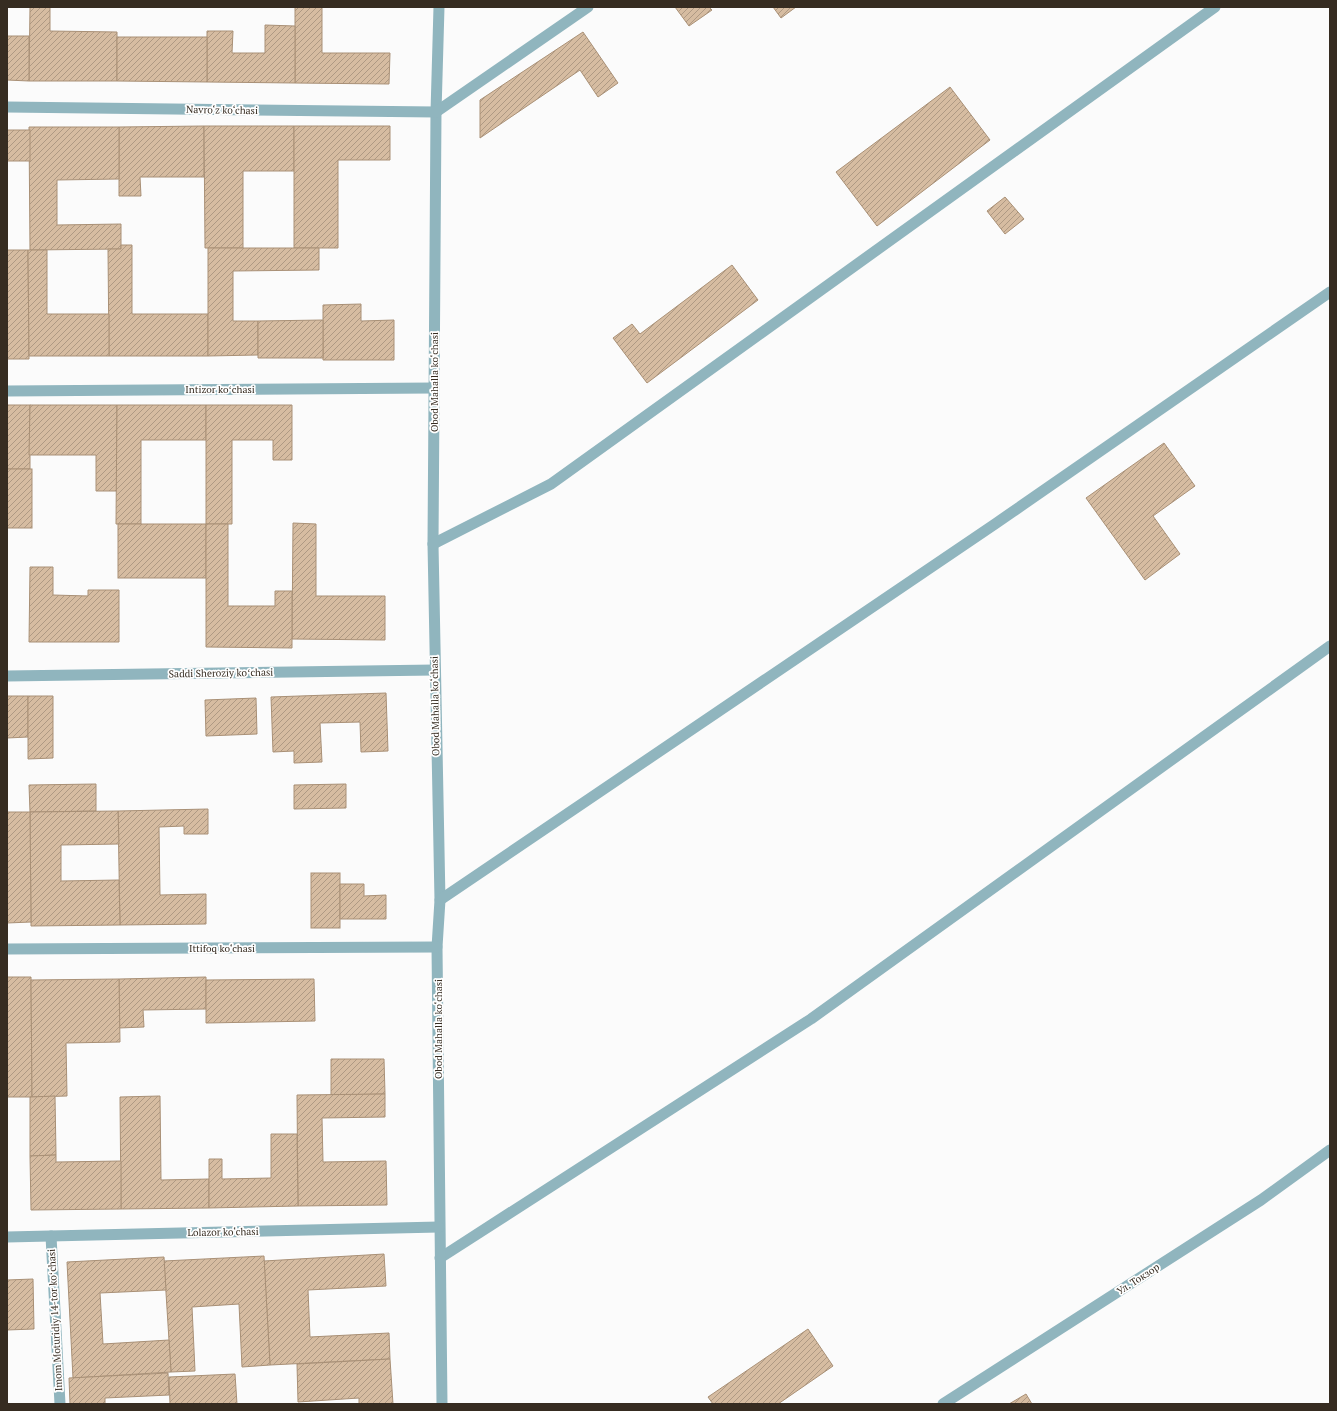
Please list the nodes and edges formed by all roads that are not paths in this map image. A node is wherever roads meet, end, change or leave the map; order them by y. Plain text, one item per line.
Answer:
1 (439, 7) edge
2 (588, 7) edge
3 (1215, 7) edge
4 (7, 107) edge
5 (436, 112) junction
6 (1330, 292) edge
7 (434, 388) junction
8 (7, 391) edge
9 (433, 544) junction
10 (1330, 646) edge
11 (434, 670) junction
12 (7, 676) edge
13 (440, 900) junction
14 (437, 947) junction
15 (7, 948) edge
16 (1330, 1150) edge
17 (439, 1227) junction
18 (51, 1236) junction
19 (7, 1237) edge
20 (440, 1258) junction
21 (60, 1404) edge
22 (442, 1404) edge
23 (943, 1404) edge

1 - 5 street, Obod Mahalla ko‘chasi
2 - 5 street
3 - 9 street
4 - 5 street, Navro‘z ko‘chasi
5 - 7 street, Obod Mahalla ko‘chasi
6 - 13 street
7 - 8 street, Intizor koʻchasi
7 - 9 street, Obod Mahalla ko‘chasi
9 - 11 street, Obod Mahalla ko‘chasi
10 - 20 street
11 - 12 street, Saddi Sheroziy koʻchasi
11 - 13 street, Obod Mahalla ko‘chasi
13 - 14 street, Obod Mahalla ko‘chasi
14 - 15 street, Ittifoq ko‘chasi
14 - 17 street, Obod Mahalla ko‘chasi
16 - 23 street, Ул. Токзор
17 - 18 street, Lolazor ko‘chasi
17 - 20 street, Obod Mahalla ko‘chasi
18 - 19 street, Lolazor ko‘chasi
18 - 21 street, Imom Moturidiy 14-tor koʻchasi
20 - 22 street, Obod Mahalla ko‘chasi

